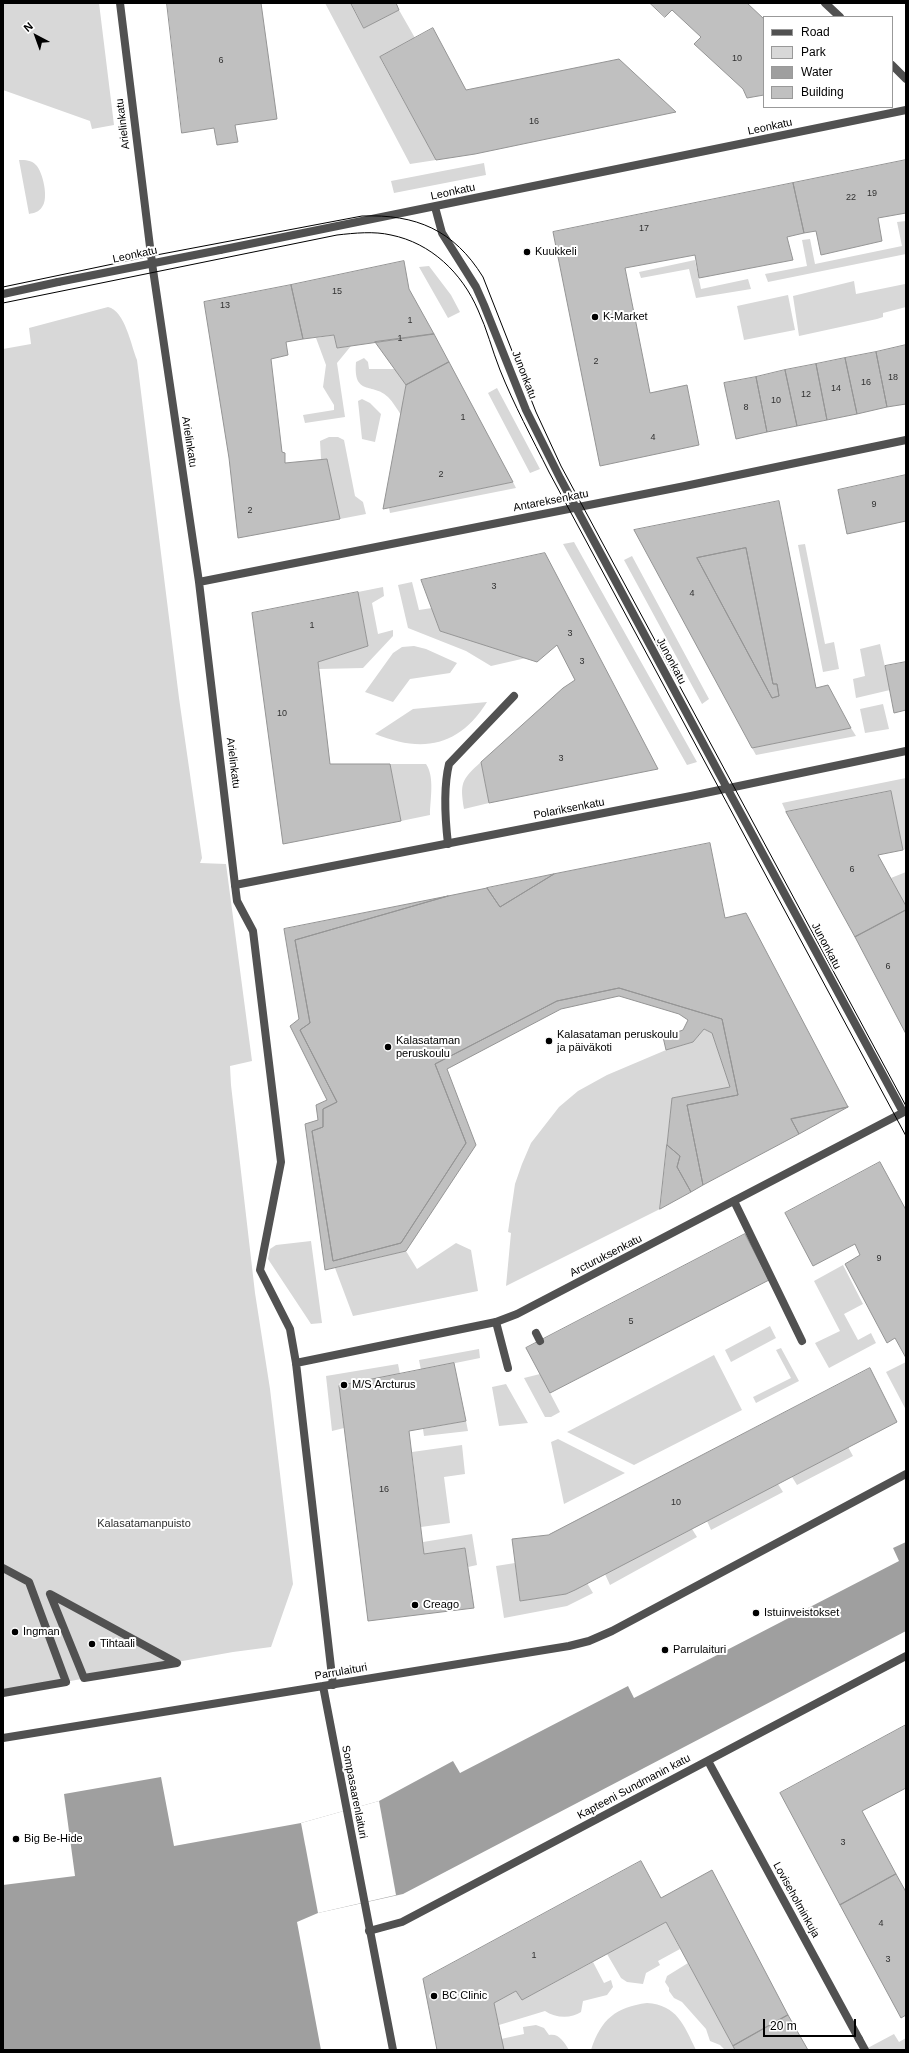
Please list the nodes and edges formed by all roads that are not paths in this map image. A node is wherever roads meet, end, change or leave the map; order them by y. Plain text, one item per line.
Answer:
1 (120, 3) edge
2 (827, 4) edge
3 (839, 16) edge
4 (893, 66) edge
5 (906, 79) edge
6 (906, 110) edge
7 (435, 207) junction
8 (152, 263) junction
9 (3, 294) edge
10 (906, 440) edge
11 (575, 507) junction
12 (199, 582) junction
13 (514, 696) dead end
14 (906, 751) edge
15 (727, 788) junction
16 (448, 844) junction
17 (235, 885) junction
18 (905, 1114) edge
19 (734, 1201) junction
20 (496, 1322) junction
21 (802, 1341) dead end
22 (296, 1363) junction
23 (508, 1368) dead end
24 (906, 1474) edge
25 (3, 1568) edge
26 (906, 1656) edge
27 (177, 1663) joint
28 (333, 1685) junction
29 (323, 1686) junction
30 (3, 1693) edge
31 (3, 1738) edge
32 (708, 1761) junction
33 (369, 1931) junction
34 (393, 2050) edge
35 (864, 2050) edge

1 - 8 street, Arielinkatu
2 - 3 street
4 - 5 street
6 - 7 street, Leonkatu
7 - 8 street, Leonkatu
7 - 11 street, Junonkatu
8 - 9 street, Leonkatu
8 - 12 street, Arielinkatu
10 - 11 street, Antareksenkatu
11 - 12 street, Antareksenkatu
11 - 15 street, Junonkatu
12 - 17 street, Arielinkatu
13 - 16 street
14 - 15 street, Polariksenkatu
15 - 16 street, Polariksenkatu
15 - 18 street, Junonkatu
16 - 17 street, Polariksenkatu
17 - 22 street, Arielinkatu
18 - 19 street, Arcturuksenkatu
19 - 20 street, Arcturuksenkatu
19 - 21 street
20 - 22 street, Arcturuksenkatu
20 - 23 street
22 - 28 street, Arielinkatu
24 - 28 street, Parrulaituri
25 - 30 street
26 - 32 street, Kapteeni Sundmanin katu
27 - 27 street
28 - 29 street, Parrulaituri
29 - 31 street, Parrulaituri
29 - 33 street, Sompasaarenlaituri
32 - 33 street, Kapteeni Sundmanin katu
32 - 35 street, Loviseholminkuja
33 - 34 street, Sompasaarenlaituri

